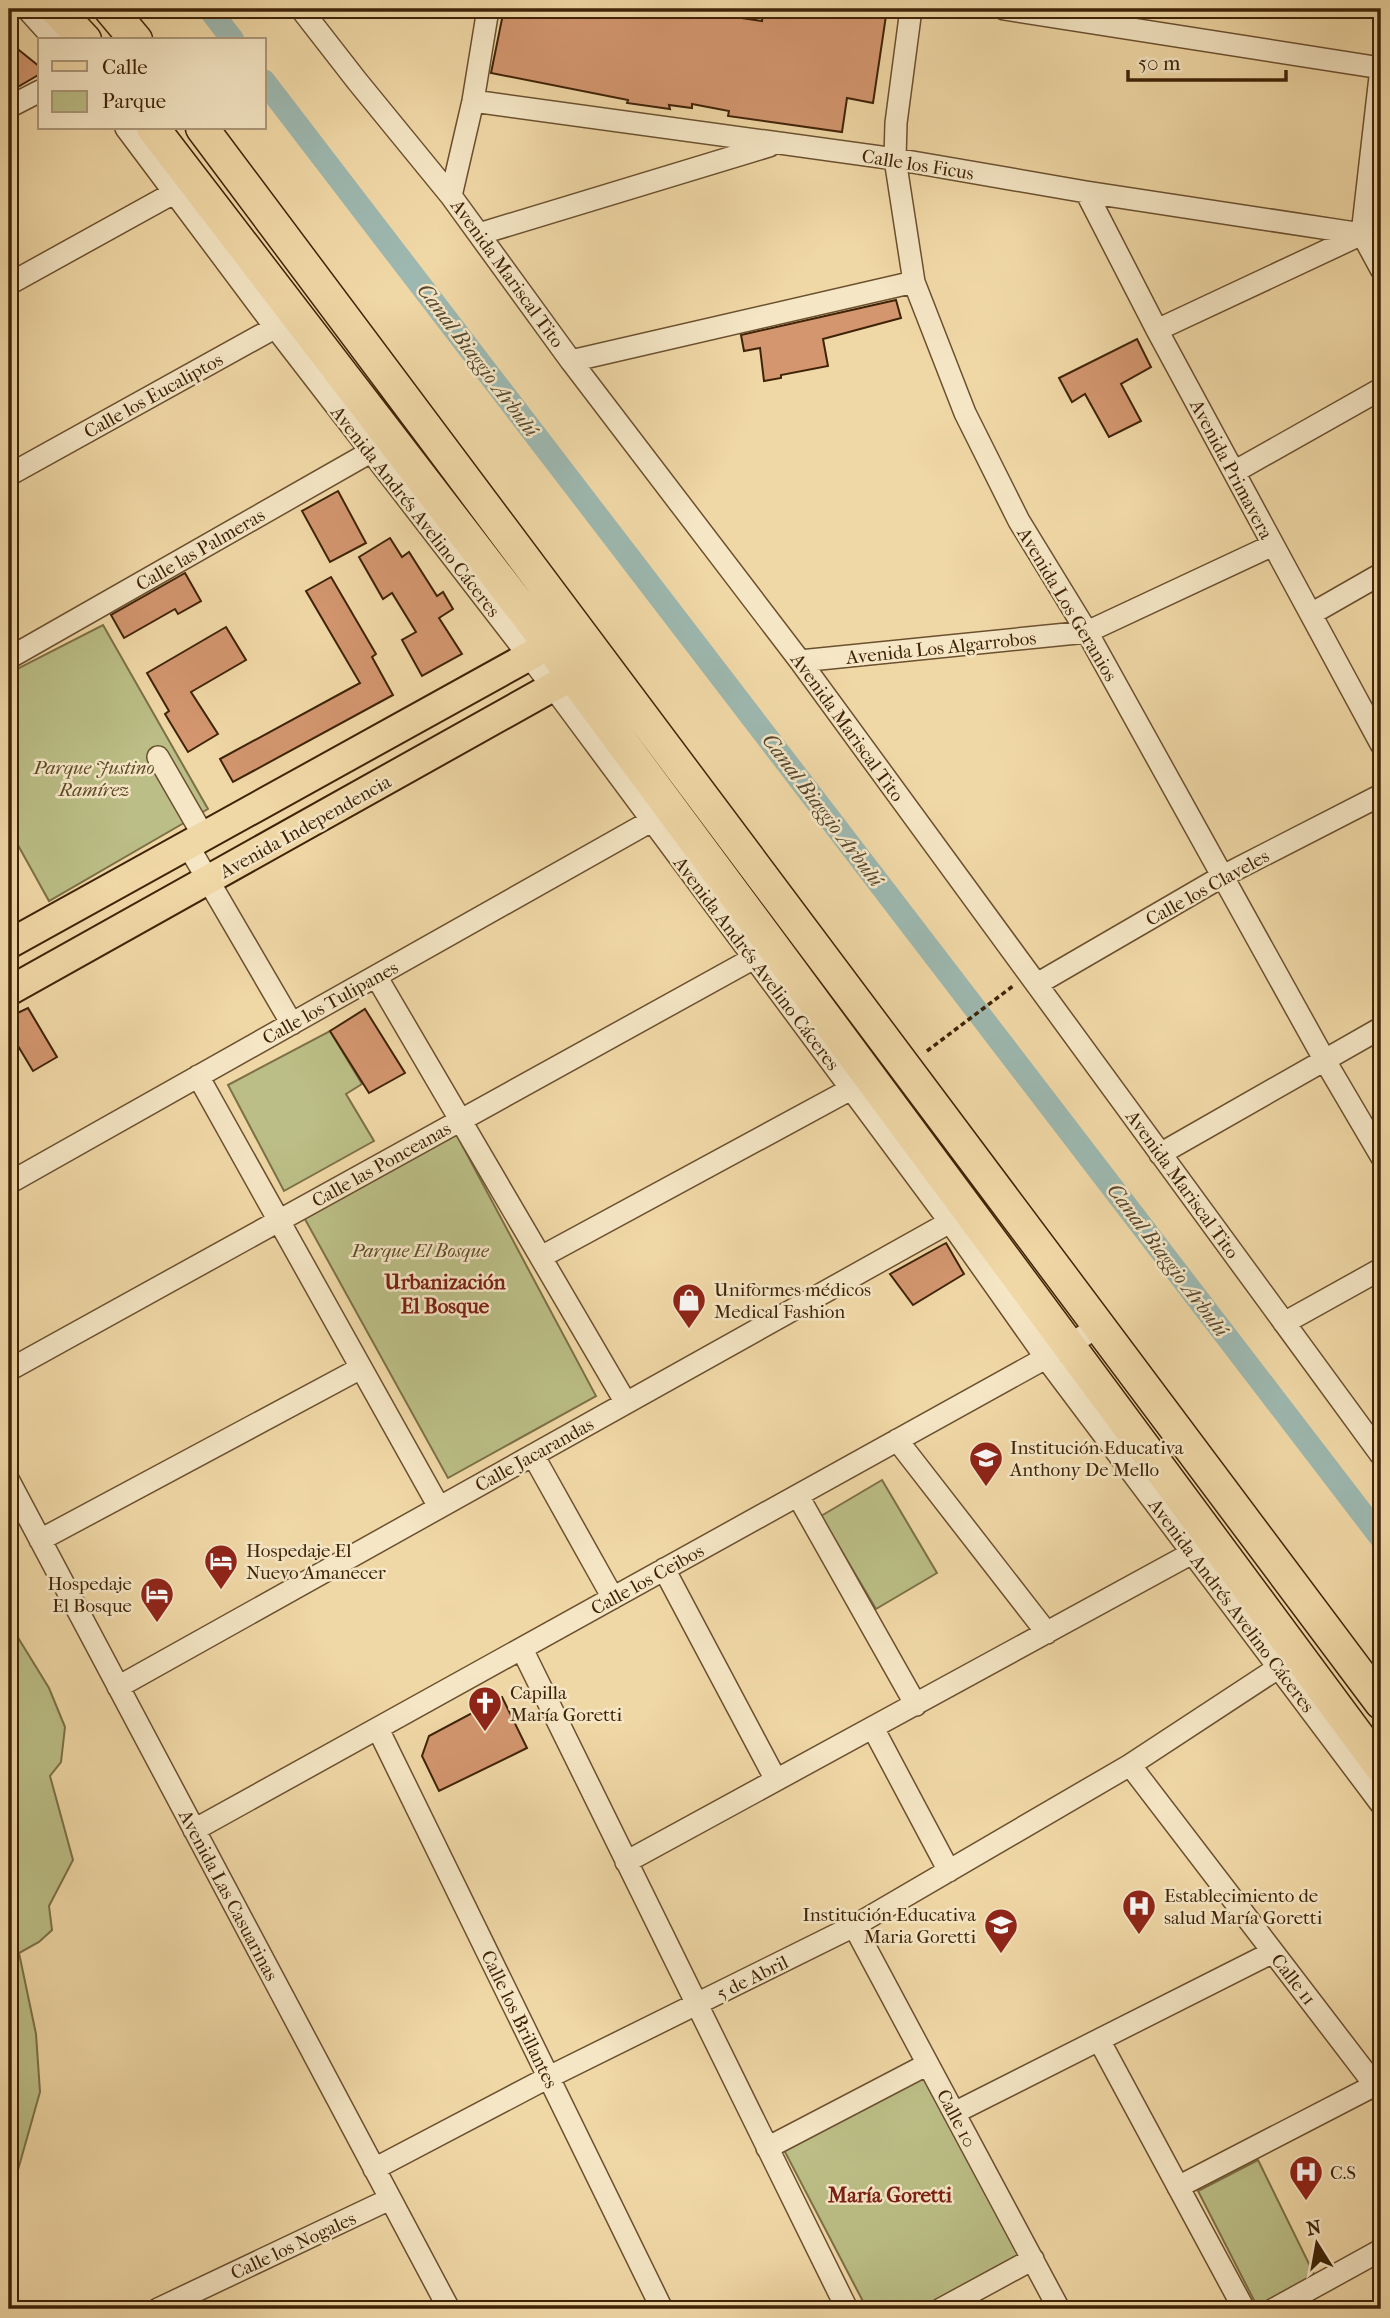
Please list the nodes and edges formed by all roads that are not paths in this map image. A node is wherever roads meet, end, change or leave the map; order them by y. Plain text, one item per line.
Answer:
1 (27, 9) edge
2 (110, 9) edge
3 (301, 9) edge
4 (488, 9) edge
5 (911, 9) edge
6 (1004, 9) edge
7 (66, 26) edge
8 (134, 38) edge
9 (1381, 68) edge
10 (38, 92) edge
11 (473, 101) junction
12 (9, 107) edge
13 (128, 130) edge
14 (154, 130) edge
15 (203, 130) edge
16 (777, 143) junction
17 (895, 159) junction
18 (185, 187) junction
19 (1086, 192) junction
20 (451, 196) junction
21 (479, 234) junction
22 (1362, 234) junction
23 (1381, 269) edge
24 (914, 282) junction
25 (9, 284) edge
26 (286, 321) junction
27 (1157, 330) junction
28 (572, 361) junction
29 (1381, 389) edge
30 (381, 446) junction
31 (1234, 472) junction
32 (9, 475) edge
33 (1273, 545) junction
34 (1381, 574) edge
35 (1311, 614) junction
36 (577, 629) junction
37 (1087, 632) junction
38 (539, 650) junction
39 (9, 658) edge
40 (601, 660) junction
41 (800, 661) junction
42 (563, 682) junction
43 (1381, 744) edge
44 (158, 757) dead end
45 (1381, 795) edge
46 (651, 821) junction
47 (195, 839) junction
48 (1223, 876) junction
49 (208, 880) junction
50 (9, 944) edge
51 (754, 958) junction
52 (376, 976) junction
53 (1037, 984) junction
54 (9, 991) edge
55 (292, 1024) junction
56 (1381, 1028) edge
57 (1324, 1059) junction
58 (198, 1076) junction
59 (851, 1089) junction
60 (461, 1120) junction
61 (1160, 1154) junction
62 (1381, 1156) edge
63 (9, 1183) edge
64 (279, 1221) junction
65 (950, 1222) junction
66 (541, 1257) junction
67 (1381, 1269) edge
68 (1284, 1323) junction
69 (1099, 1326) junction
70 (1057, 1351) junction
71 (362, 1368) junction
72 (9, 1370) edge
73 (626, 1403) junction
74 (897, 1440) junction
75 (533, 1455) junction
76 (1381, 1455) edge
77 (9, 1481) edge
78 (798, 1496) junction
79 (439, 1507) junction
80 (40, 1540) junction
81 (1203, 1548) junction
82 (664, 1569) junction
83 (614, 1598) junction
84 (1047, 1633) junction
85 (522, 1648) junction
86 (1288, 1661) junction
87 (118, 1687) junction
88 (1381, 1703) edge
89 (916, 1705) junction
90 (873, 1728) junction
91 (378, 1729) junction
92 (1130, 1765) junction
93 (1381, 1767) edge
94 (776, 1780) junction
95 (1381, 1804) edge
96 (194, 1830) junction
97 (626, 1862) junction
98 (949, 1871) junction
99 (854, 1926) junction
100 (1273, 1952) junction
101 (696, 2005) junction
102 (1099, 2040) junction
103 (928, 2064) junction
104 (549, 2077) junction
105 (1379, 2087) edge
106 (954, 2113) junction
107 (767, 2148) junction
108 (374, 2169) junction
109 (1178, 2187) junction
110 (390, 2199) junction
111 (1381, 2250) edge
112 (1033, 2259) junction
113 (158, 2309) edge
114 (449, 2309) edge
115 (662, 2309) edge
116 (847, 2309) edge
117 (941, 2309) edge
118 (1059, 2309) edge
119 (1244, 2309) edge
120 (1274, 2309) edge

1 - 7 street
2 - 8 highway
3 - 20 street, Avenida Mariscal Tito
4 - 11 street
5 - 17 street, Avenida Los Geranios
6 - 9 street
9 - 22 street
10 - 12 street
11 - 16 street, Calle los Ficus
11 - 20 street
13 - 18 street, Avenida Andrés Avelino Cáceres
14 - 18 highway, Avenida Andrés Avelino Cáceres
15 - 36 highway
16 - 17 street, Calle los Ficus
16 - 21 street
17 - 19 street, Calle los Ficus
17 - 24 street, Avenida Los Geranios
18 - 25 street
18 - 26 highway, Avenida Andrés Avelino Cáceres
19 - 22 street, Calle los Ficus
19 - 27 street, Avenida Primavera
20 - 21 street, Avenida Mariscal Tito
21 - 28 street, Avenida Mariscal Tito
22 - 23 street
22 - 27 street
24 - 28 street
24 - 37 street, Avenida Los Geranios
26 - 30 highway, Avenida Andrés Avelino Cáceres
26 - 32 street, Calle los Eucaliptos
27 - 31 street, Avenida Primavera
28 - 41 street, Avenida Mariscal Tito
29 - 31 street
30 - 38 highway, Avenida Andrés Avelino Cáceres
30 - 39 street, Calle las Palmeras
31 - 33 street, Avenida Primavera
33 - 35 street, Avenida Primavera
33 - 37 street, Avenida Los Algarrobos
34 - 35 street
35 - 43 street, Avenida Primavera
36 - 38 main road
36 - 40 highway
37 - 41 street, Avenida Los Algarrobos
37 - 48 street, Avenida Los Geranios
38 - 42 highway, Avenida Andrés Avelino Cáceres
38 - 47 main road
40 - 42 main road, Avenida Independencia
40 - 69 highway
41 - 53 street, Avenida Mariscal Tito
42 - 46 street, Avenida Andrés Avelino Cáceres
42 - 49 main road, Avenida Independencia
42 - 70 highway, Avenida Andrés Avelino Cáceres
44 - 47 street
45 - 48 street, Calle los Claveles
46 - 51 street, Avenida Andrés Avelino Cáceres
46 - 52 street, Calle los Tulipanes
47 - 49 street
47 - 50 main road
48 - 53 street, Calle los Claveles
48 - 57 street, Avenida Los Geranios
49 - 54 main road, Avenida Independencia
49 - 55 street
51 - 59 street, Avenida Andrés Avelino Cáceres
51 - 60 street, Calle las Ponceanas
52 - 55 street, Calle los Tulipanes
52 - 60 street
53 - 61 street, Avenida Mariscal Tito
55 - 58 street, Calle los Tulipanes
56 - 57 street
57 - 61 street
57 - 62 street, Avenida Los Geranios
58 - 63 street, Calle los Tulipanes
58 - 64 street
59 - 65 street, Avenida Andrés Avelino Cáceres
59 - 66 street
60 - 64 street, Calle las Ponceanas
60 - 66 street
61 - 68 street, Avenida Mariscal Tito
64 - 71 street
64 - 72 street, Calle las Ponceanas
65 - 70 street, Avenida Andrés Avelino Cáceres
65 - 73 street, Calle Jacarandas
66 - 73 street
67 - 68 street
68 - 76 street, Avenida Mariscal Tito
69 - 70 street, Calle los Ceibos
69 - 88 highway
70 - 74 street, Calle los Ceibos
70 - 81 highway, Avenida Andrés Avelino Cáceres
71 - 79 street
71 - 80 street
73 - 75 street, Calle Jacarandas
74 - 78 street, Calle los Ceibos
74 - 84 street
75 - 79 street, Calle Jacarandas
75 - 83 street
77 - 80 street, Avenida Las Casuarinas
78 - 82 street, Calle los Ceibos
78 - 89 street
79 - 87 street, Calle Jacarandas
80 - 87 street, Avenida Las Casuarinas
81 - 84 street
81 - 86 highway, Avenida Andrés Avelino Cáceres
82 - 83 street, Calle los Ceibos
82 - 94 street
83 - 85 street, Calle los Ceibos
84 - 89 street
85 - 91 street, Calle los Ceibos
85 - 97 street
86 - 92 street, 5 de Abril
86 - 93 highway, Avenida Andrés Avelino Cáceres
86 - 95 street, Avenida Andrés Avelino Cáceres
87 - 96 street, Avenida Las Casuarinas
89 - 90 street
90 - 94 street
90 - 98 street
91 - 96 street, Calle los Ceibos
91 - 104 street, Calle los Brillantes
92 - 98 street, 5 de Abril
92 - 100 street, Calle 11
94 - 97 street
96 - 108 street, Avenida Las Casuarinas
97 - 101 street
98 - 99 street, 5 de Abril
99 - 101 street, 5 de Abril
99 - 103 street, Calle 10
100 - 102 street
100 - 105 street, Calle 11
101 - 104 street, 5 de Abril
101 - 107 street
102 - 106 street
102 - 109 street
103 - 106 street, Calle 10
103 - 107 street
104 - 108 street, 5 de Abril
104 - 115 street, Calle los Brillantes
105 - 109 street
106 - 112 street, Calle 10
107 - 116 street
108 - 110 street, Avenida Las Casuarinas
109 - 119 street
110 - 113 street, Calle los Nogales
110 - 114 street, Avenida Las Casuarinas
111 - 120 street
112 - 117 street
112 - 118 street, Calle 10

